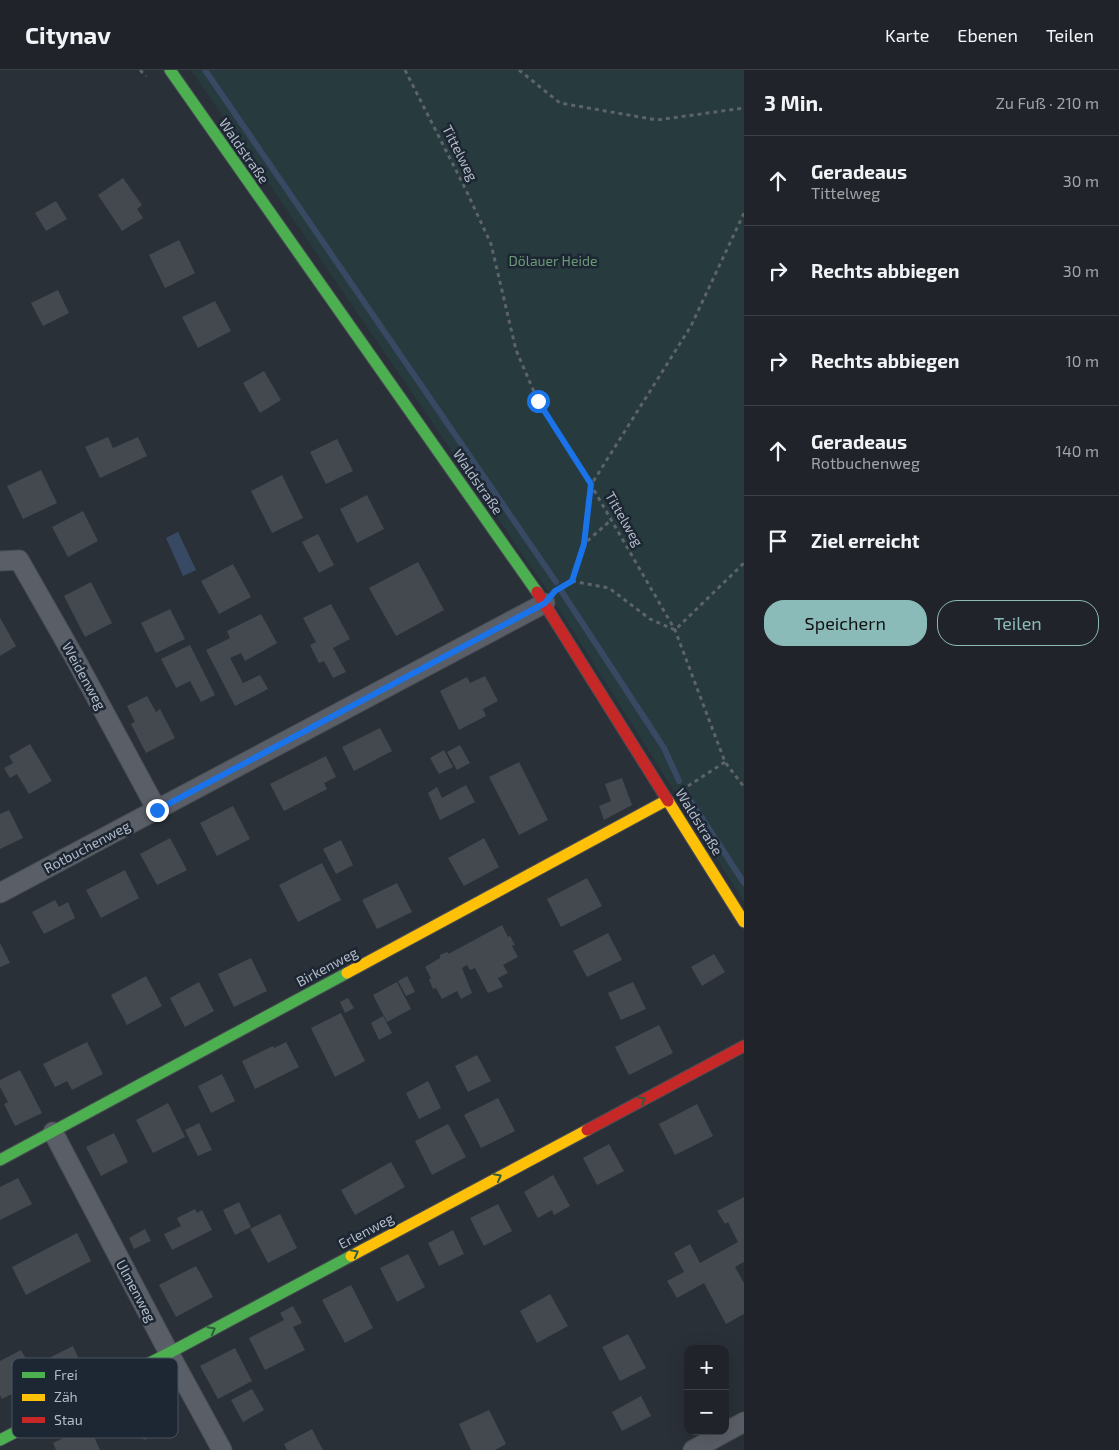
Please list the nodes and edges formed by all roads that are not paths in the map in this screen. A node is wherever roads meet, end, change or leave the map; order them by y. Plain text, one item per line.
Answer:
1 (170, 70) edge
2 (0, 561) edge
3 (545, 603) junction
4 (667, 800) junction
5 (157, 810) junction
6 (0, 893) edge
7 (744, 922) edge
8 (744, 1046) edge
9 (53, 1132) junction
10 (0, 1160) edge
11 (169, 1353) junction
12 (159, 1358) edge
13 (172, 1358) edge
14 (178, 1369) edge
15 (744, 1422) edge
16 (12, 1434) edge
17 (0, 1440) edge
18 (222, 1450) edge
19 (693, 1450) edge

1 - 3 street, Waldstraße
2 - 5 street, Weidenweg
3 - 4 street, Waldstraße
3 - 5 street, Rotbuchenweg
4 - 7 street, Waldstraße
4 - 9 street, Birkenweg
5 - 6 street, Rotbuchenweg
11 -> 8 street, Erlenweg
9 - 10 street, Birkenweg
9 - 11 street, Ulmenweg
11 - 12 street, Erlenweg
11 - 13 street, Ulmenweg
14 - 18 street, Ulmenweg
15 - 19 street
16 - 17 street, Erlenweg

